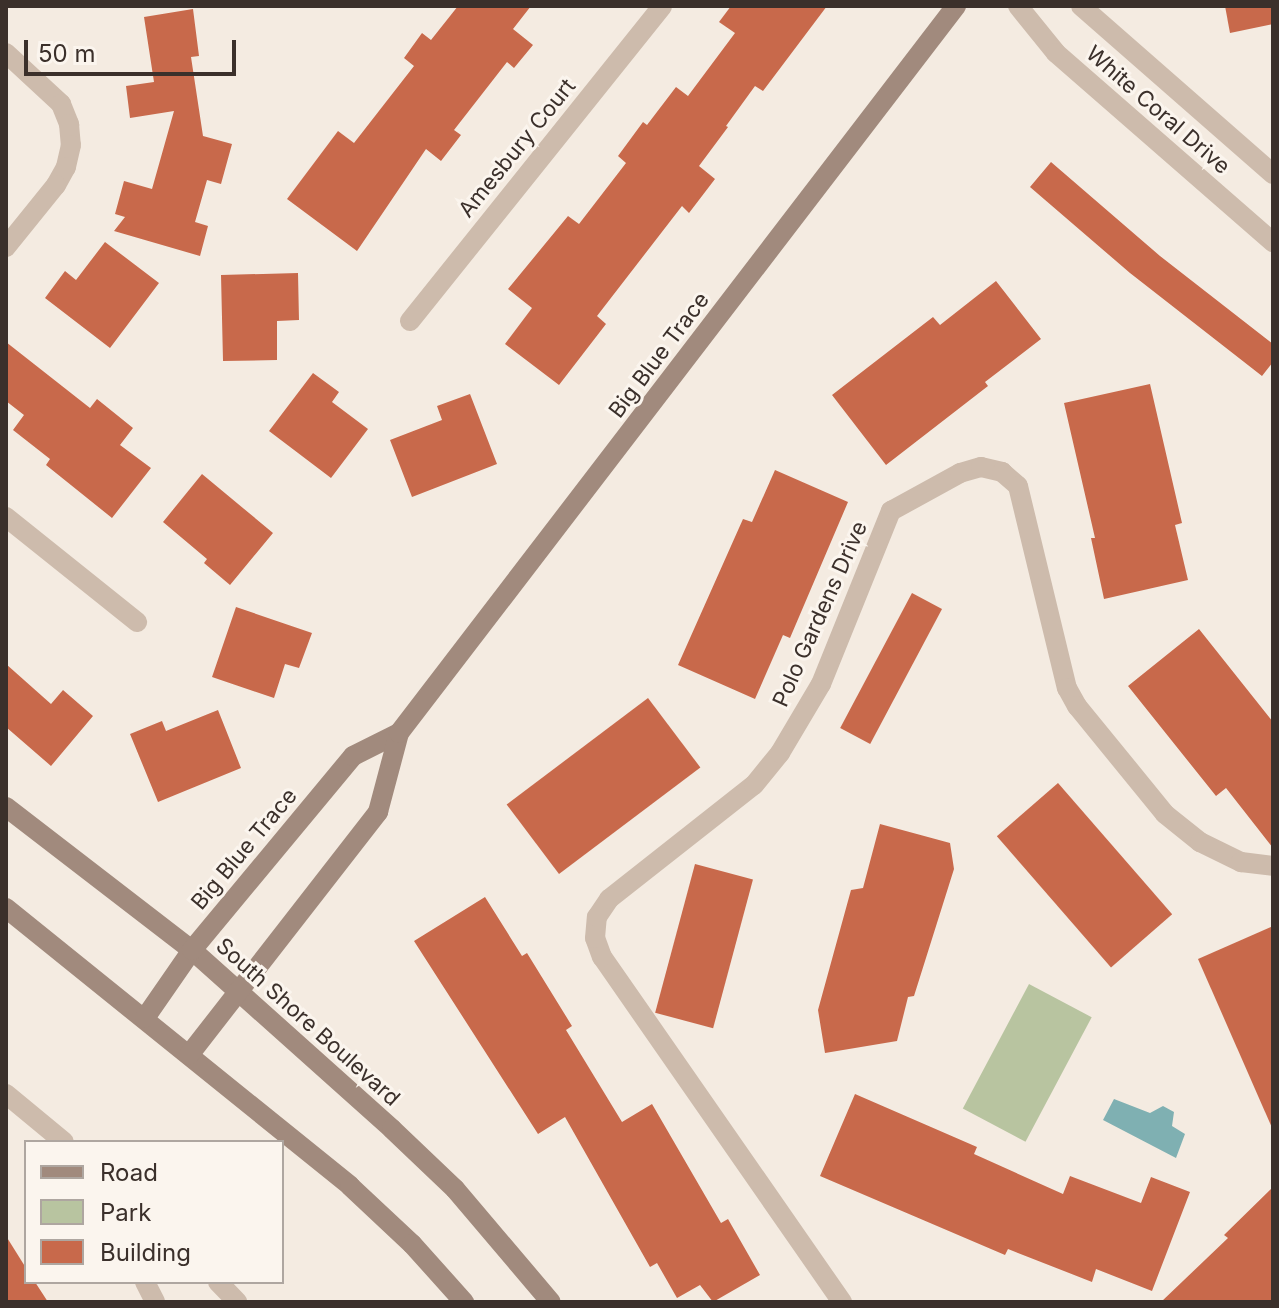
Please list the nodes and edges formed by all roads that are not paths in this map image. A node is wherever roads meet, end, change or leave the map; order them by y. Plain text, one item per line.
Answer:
1 (662, 6) edge
2 (956, 6) edge
3 (1018, 6) edge
4 (1081, 6) edge
5 (6, 53) edge
6 (1273, 174) edge
7 (1273, 242) edge
8 (6, 247) edge
9 (410, 321) dead end
10 (6, 517) edge
11 (137, 622) dead end
12 (399, 733) junction
13 (6, 807) edge
14 (1273, 866) edge
15 (6, 908) edge
16 (192, 950) junction
17 (236, 990) junction
18 (145, 1018) junction
19 (189, 1055) junction
20 (6, 1094) edge
21 (62, 1140) edge
22 (146, 1284) edge
23 (220, 1284) edge
24 (155, 1302) edge
25 (237, 1302) edge
26 (464, 1302) edge
27 (551, 1302) edge
28 (842, 1302) edge

1 - 9 street, Amesbury Court
2 - 12 street, Big Blue Trace
3 - 7 street, White Coral Drive
4 - 6 street, White Coral Drive
5 - 8 street
10 - 11 street
12 - 16 street, Big Blue Trace
12 - 17 street, Big Blue Trace
13 - 16 street, South Shore Boulevard
14 - 28 street, Polo Gardens Drive
15 - 18 street
16 - 17 street, South Shore Boulevard
16 - 18 street, Big Blue Trace
17 - 19 street, Big Blue Trace
17 - 27 street, South Shore Boulevard
18 - 19 street
19 - 26 street
20 - 21 street
22 - 24 street
23 - 25 street

